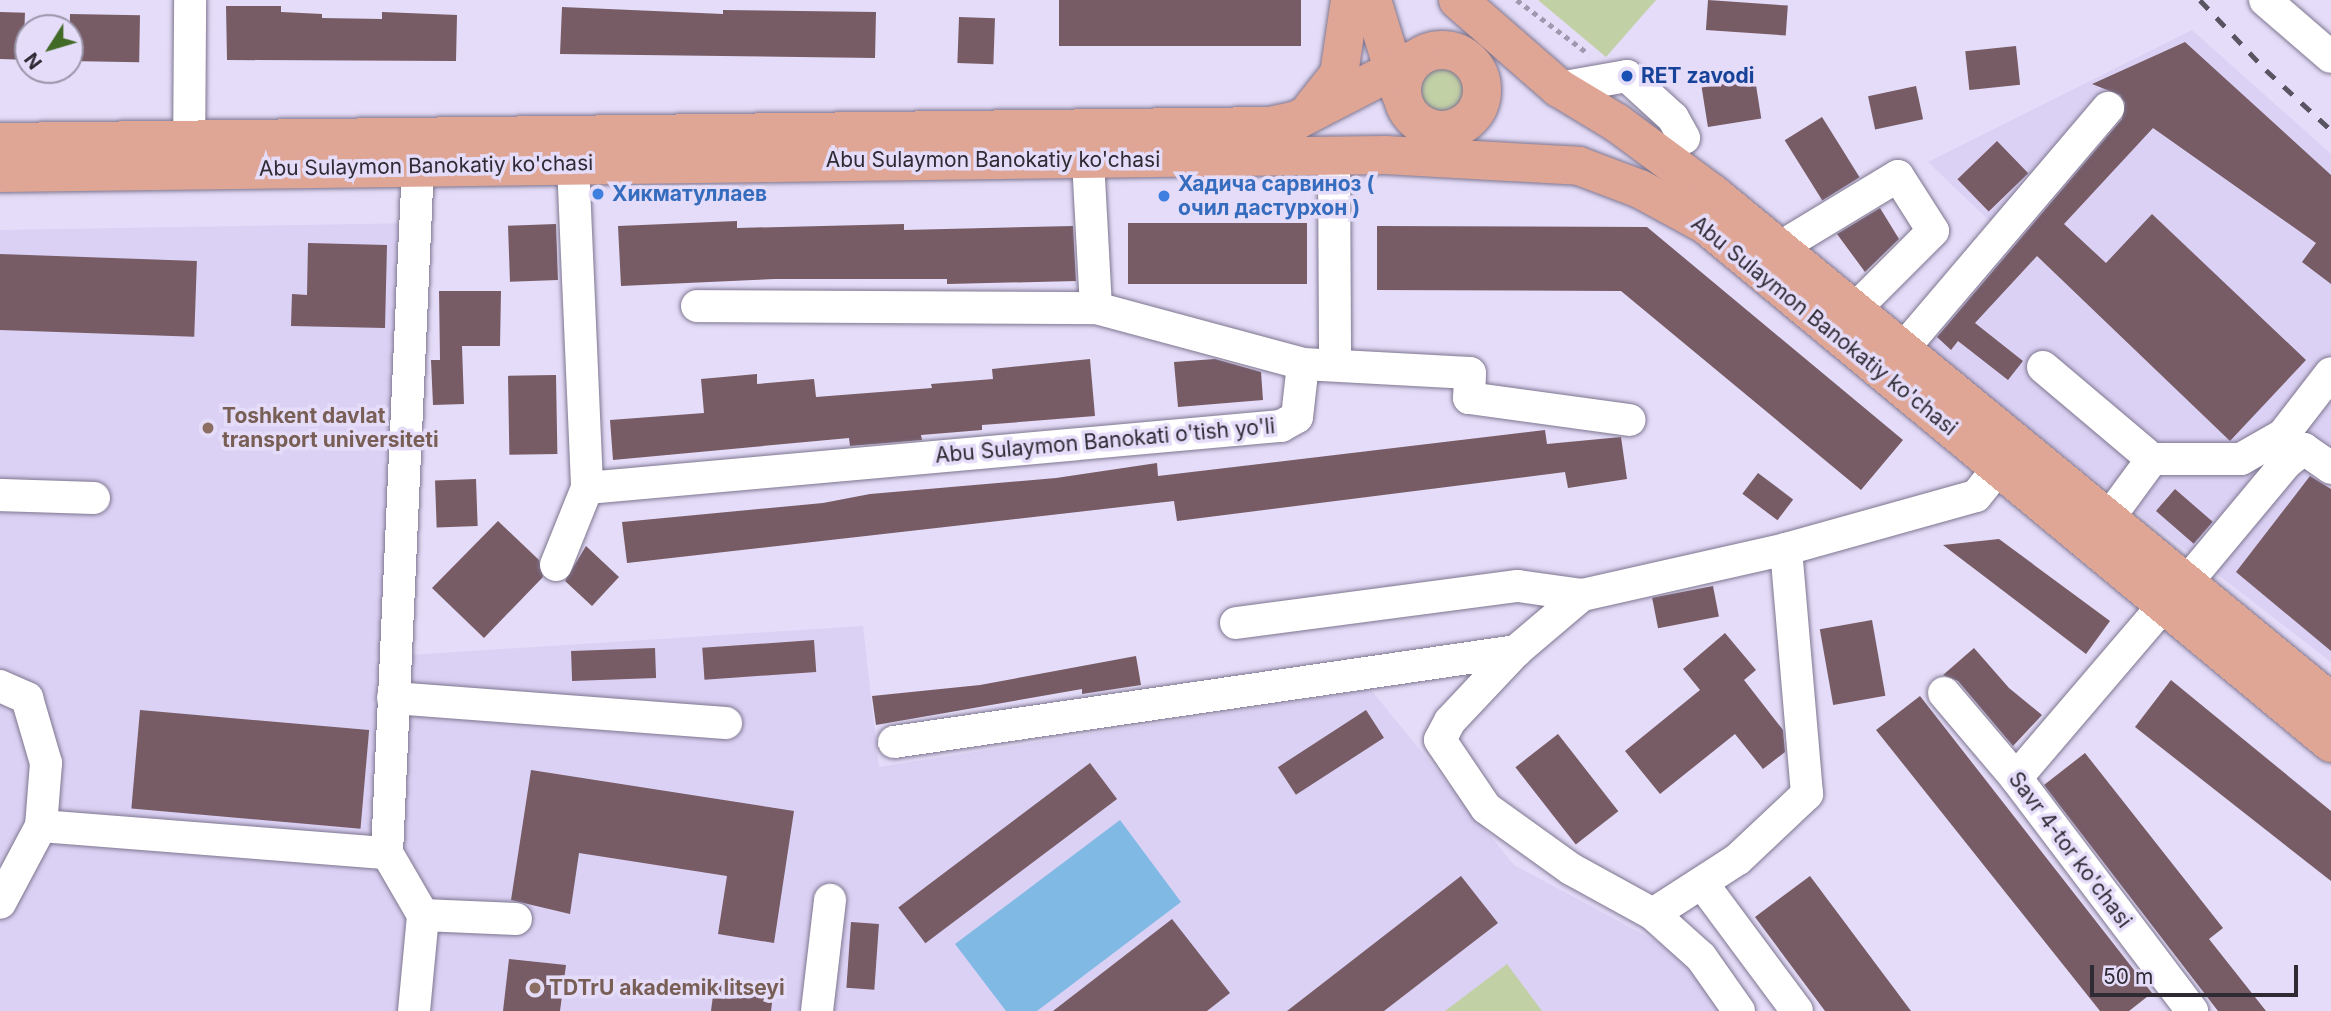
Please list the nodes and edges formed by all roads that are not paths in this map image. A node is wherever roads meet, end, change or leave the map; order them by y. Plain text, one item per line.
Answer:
1 (190, 0) edge
2 (1350, 0) edge
3 (1373, 0) edge
4 (1456, 0) edge
5 (2266, 0) edge
6 (2331, 57) edge
7 (1471, 62) junction
8 (1404, 77) junction
9 (1559, 88) junction
10 (2108, 108) dead end
11 (1297, 120) junction
12 (1440, 130) junction
13 (1684, 138) dead end
14 (0, 142) edge
15 (189, 155) junction
16 (1385, 155) junction
17 (1334, 156) junction
18 (1088, 160) junction
19 (1514, 160) junction
20 (573, 163) junction
21 (418, 164) junction
22 (0, 173) edge
23 (1779, 248) junction
24 (697, 306) dead end
25 (1097, 308) junction
26 (1854, 310) junction
27 (1902, 350) junction
28 (1303, 364) junction
29 (1335, 365) junction
30 (2043, 367) dead end
31 (2331, 373) edge
32 (1629, 420) dead end
33 (2008, 456) junction
34 (2152, 459) junction
35 (2331, 468) edge
36 (587, 488) junction
37 (0, 495) edge
38 (94, 498) dead end
39 (2108, 519) junction
40 (1786, 549) junction
41 (556, 565) dead end
42 (2175, 594) junction
43 (1582, 595) junction
44 (1236, 623) dead end
45 (1516, 651) junction
46 (0, 687) edge
47 (1944, 693) dead end
48 (393, 698) junction
49 (2331, 702) edge
50 (726, 723) dead end
51 (894, 742) dead end
52 (2331, 743) edge
53 (2017, 778) junction
54 (41, 826) junction
55 (387, 853) junction
56 (1702, 883) junction
57 (830, 900) dead end
58 (0, 903) edge
59 (1653, 914) junction
60 (423, 915) junction
61 (516, 919) dead end
62 (414, 1011) edge
63 (817, 1011) edge
64 (1739, 1011) edge
65 (1797, 1011) edge
66 (2192, 1011) edge

1 - 15 street
2 - 11 main road
3 - 8 main road
4 - 7 main road
4 - 9 main road, Abu Sulaymon Banokatiy ko'chasi
5 - 6 street
7 - 8 main road
7 - 9 main road
7 - 12 main road
8 - 11 main road, Abu Sulaymon Banokatiy ko'chasi
8 - 12 main road
9 - 13 street
9 - 23 main road, Abu Sulaymon Banokatiy ko'chasi
10 - 27 street
11 - 15 main road, Abu Sulaymon Banokatiy ko'chasi
12 - 16 main road
12 - 19 main road
14 - 15 main road, Abu Sulaymon Banokatiy ko'chasi
15 - 21 main road, Abu Sulaymon Banokatiy ko'chasi
15 - 22 main road, Abu Sulaymon Banokatiy ko'chasi
16 - 17 main road, Abu Sulaymon Banokatiy ko'chasi
16 - 19 main road, Abu Sulaymon Banokatiy ko'chasi
17 - 18 main road, Abu Sulaymon Banokatiy ko'chasi
17 - 29 street
18 - 20 main road, Abu Sulaymon Banokatiy ko'chasi
18 - 25 street
19 - 33 main road, Abu Sulaymon Banokatiy ko'chasi
20 - 21 main road, Abu Sulaymon Banokatiy ko'chasi
20 - 36 street
21 - 48 street
23 - 26 main road, Abu Sulaymon Banokatiy ko'chasi
23 - 26 street
24 - 25 street
25 - 28 street
26 - 27 main road, Abu Sulaymon Banokatiy ko'chasi
27 - 33 main road, Abu Sulaymon Banokatiy ko'chasi
28 - 29 street
28 - 36 street, Abu Sulaymon Banokati o'tish yo'li
29 - 32 street
30 - 34 street
31 - 34 street
33 - 39 main road, Abu Sulaymon Banokatiy ko'chasi
33 - 40 street
33 - 42 main road, Abu Sulaymon Banokatiy ko'chasi
34 - 39 street
35 - 42 street
36 - 41 street
37 - 38 street
39 - 42 main road, Abu Sulaymon Banokatiy ko'chasi
40 - 43 street
40 - 56 street
42 - 49 main road, Abu Sulaymon Banokatiy ko'chasi
42 - 52 main road, Abu Sulaymon Banokatiy ko'chasi
42 - 53 street
43 - 44 street
43 - 45 street
45 - 51 street
45 - 59 street
46 - 54 street
47 - 53 street, Savr 4-tor ko'chasi
48 - 50 street
48 - 55 street
53 - 66 street, Savr 4-tor ko'chasi
54 - 55 street
54 - 58 street
55 - 60 street
56 - 59 street
56 - 65 street
57 - 63 street
59 - 64 street
60 - 61 street
60 - 62 street

